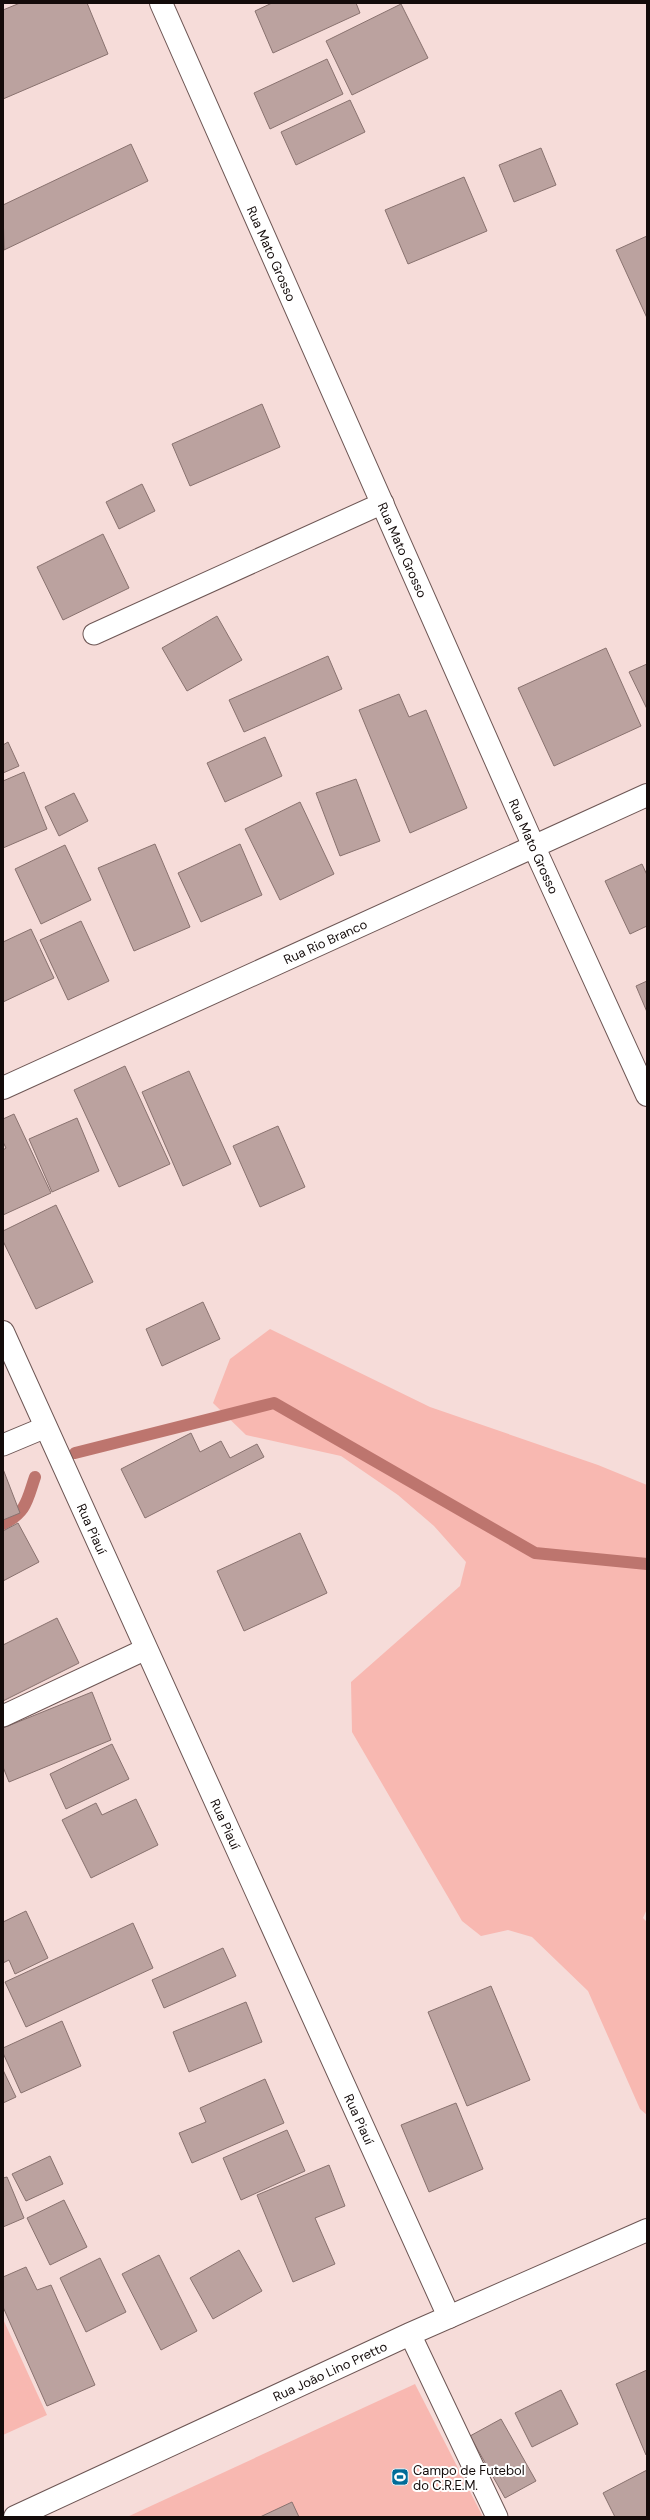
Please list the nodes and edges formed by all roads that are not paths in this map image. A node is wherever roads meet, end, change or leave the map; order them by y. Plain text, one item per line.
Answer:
1 (162, 3) edge
2 (382, 503) junction
3 (94, 634) dead end
4 (647, 795) edge
5 (534, 847) junction
6 (3, 1088) edge
7 (647, 1095) edge
8 (3, 1332) edge
9 (46, 1427) junction
10 (3, 1445) edge
11 (146, 1649) junction
12 (3, 1716) edge
13 (647, 2230) edge
14 (449, 2317) junction
15 (410, 2334) junction
16 (15, 2517) edge
17 (497, 2517) edge

1 - 2 street, Rua Mato Grosso
2 - 3 lane
2 - 5 street, Rua Mato Grosso
4 - 5 street, Rua Rio Branco
5 - 6 street, Rua Rio Branco
5 - 7 street, Rua Mato Grosso
8 - 9 street, Rua Piauí
9 - 10 lane
9 - 11 street, Rua Piauí
11 - 12 lane
11 - 14 street, Rua Piauí
13 - 14 street, Rua João Lino Pretto
14 - 15 street, Rua João Lino Pretto
15 - 16 street, Rua João Lino Pretto
15 - 17 lane

